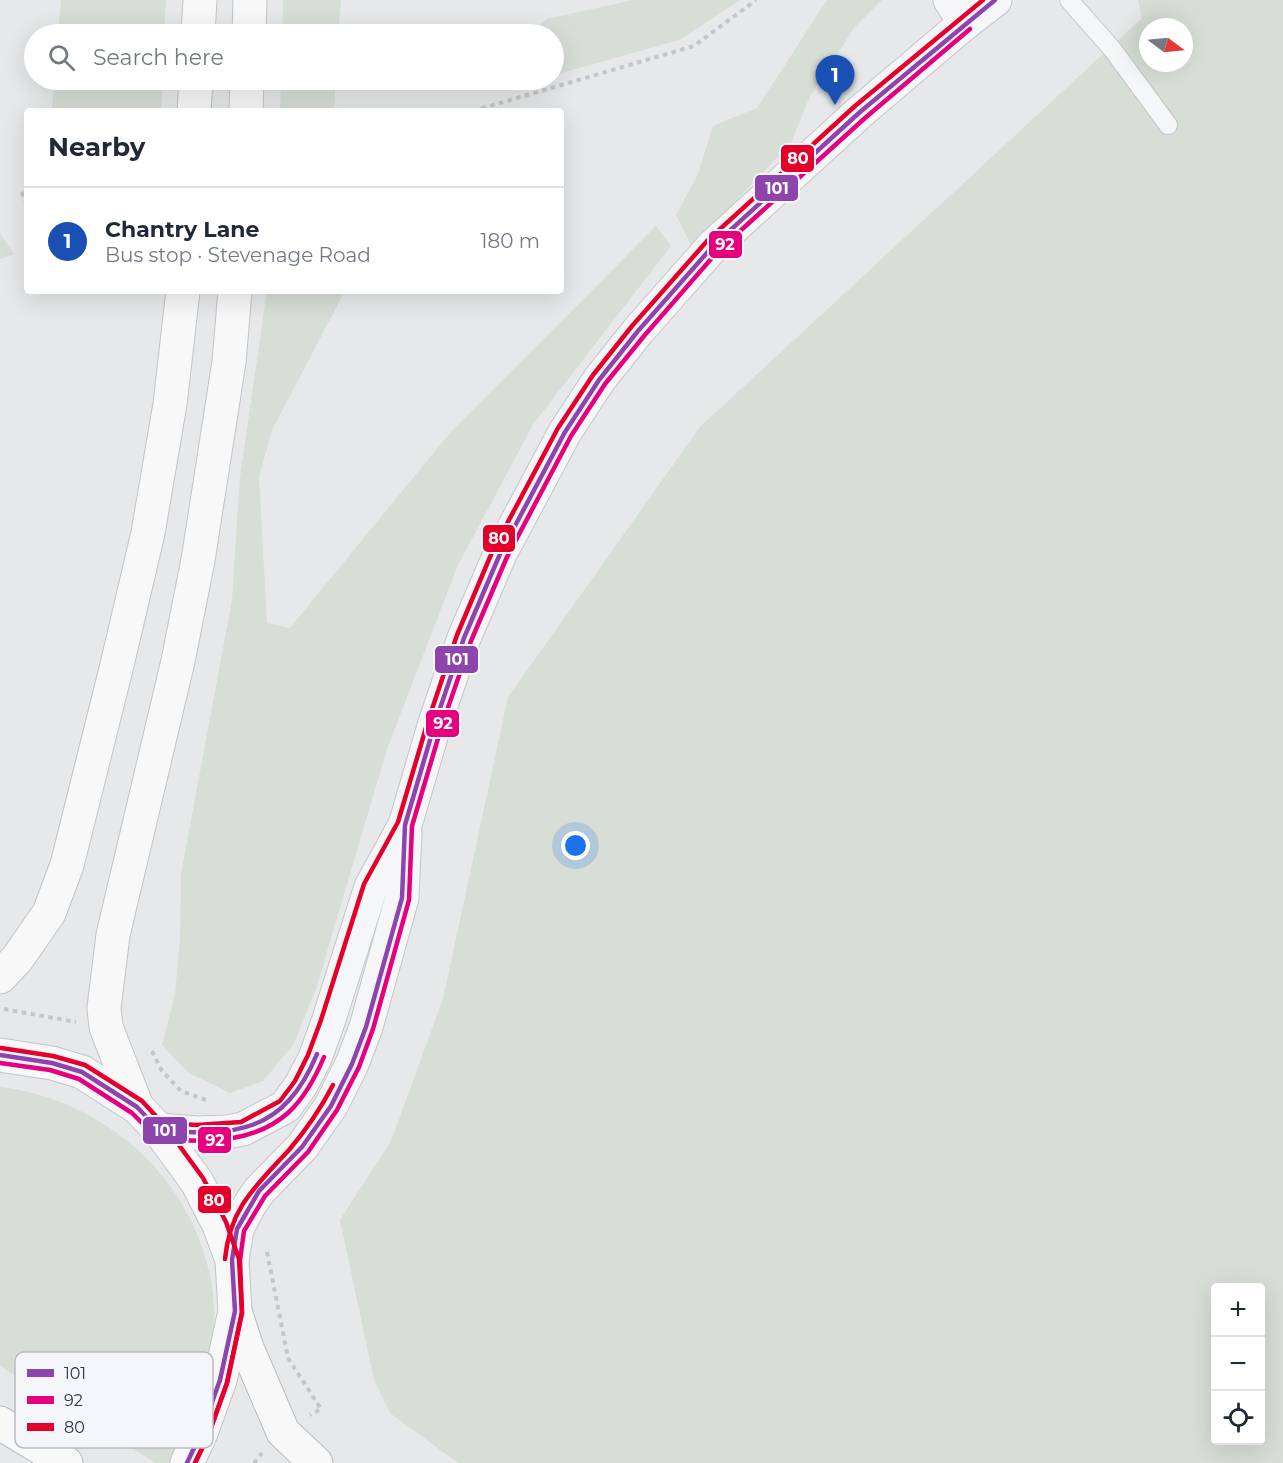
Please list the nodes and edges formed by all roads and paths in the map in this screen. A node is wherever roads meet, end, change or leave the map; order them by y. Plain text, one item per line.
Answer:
1 (200, 0) edge
2 (250, 0) edge
3 (756, 0) edge
4 (995, 0) edge
5 (1069, 0) edge
6 (957, 11) edge
7 (199, 24) edge
8 (249, 24) edge
9 (564, 84) edge
10 (195, 90) edge
11 (247, 90) edge
12 (544, 90) edge
13 (194, 108) edge
14 (246, 108) edge
15 (483, 108) edge
16 (1168, 125) dead end
17 (22, 192) dead end
18 (24, 197) edge
19 (183, 294) edge
20 (235, 294) edge
21 (405, 825) junction
22 (0, 977) edge
23 (0, 1055) edge
24 (137, 1107) junction
25 (159, 1130) junction
26 (232, 1260) junction
27 (235, 1311) junction
28 (213, 1398) edge
29 (0, 1423) edge
30 (15, 1432) edge
31 (41, 1448) edge
32 (194, 1448) edge
33 (66, 1463) edge
34 (187, 1463) edge
35 (316, 1463) edge

1 - 7 main road
2 - 8 main road
3 - 9 path
4 - 6 street
5 - 16 lane
6 - 21 street
10 - 13 main road
11 - 14 main road
12 - 15 path
17 - 18 path
19 - 22 main road
20 - 24 main road
21 - 25 street
21 - 26 street
23 - 24 main road
24 - 25 main road
25 - 26 main road
26 - 27 main road
27 - 28 main road
27 - 35 main road
29 - 30 main road
31 - 33 main road
32 - 34 main road

